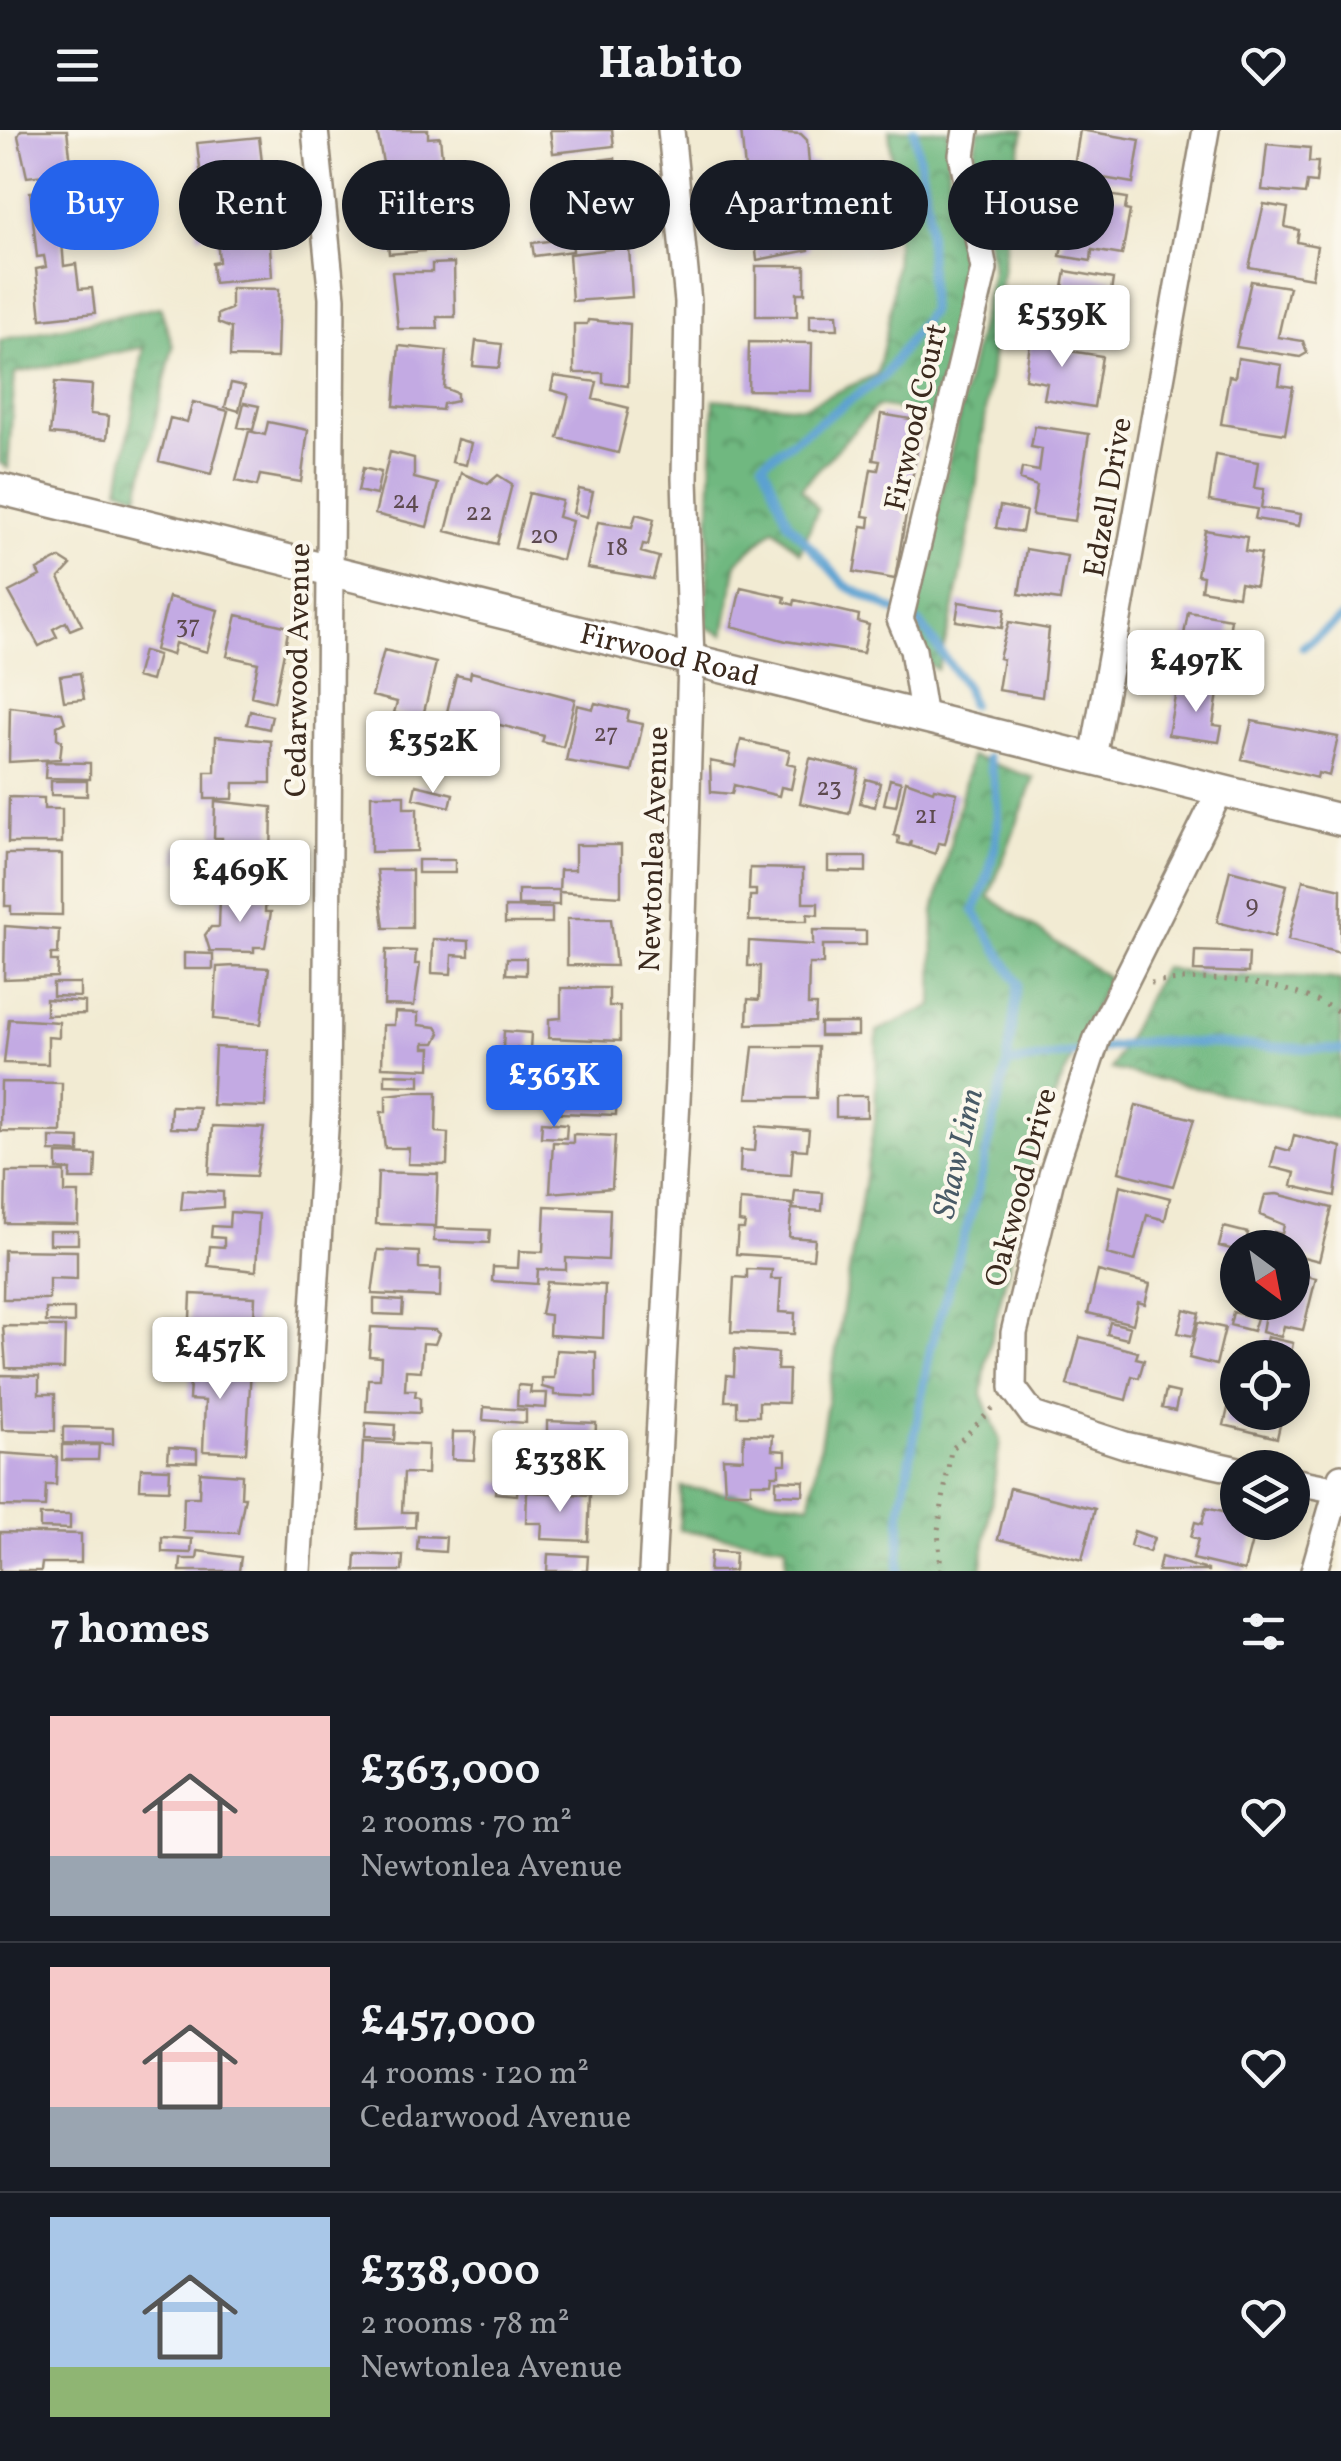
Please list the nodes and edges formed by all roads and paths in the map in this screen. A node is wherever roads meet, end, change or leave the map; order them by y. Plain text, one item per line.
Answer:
1 (315, 130) edge
2 (671, 130) edge
3 (966, 130) edge
4 (1206, 130) edge
5 (0, 489) edge
6 (332, 574) junction
7 (690, 660) junction
8 (924, 718) junction
9 (1093, 758) junction
10 (1221, 790) junction
11 (1341, 820) edge
12 (1124, 987) junction
13 (1341, 1013) edge
14 (1013, 1388) junction
15 (1220, 1466) edge
16 (1310, 1482) edge
17 (1340, 1484) edge
18 (298, 1571) edge
19 (652, 1571) edge
20 (941, 1571) edge
21 (1314, 1571) edge

1 - 6 street, Cedarwood Avenue
2 - 7 street, Newtonlea Avenue
3 - 8 street, Firwood Court
4 - 9 street, Edzell Drive
5 - 6 street, Firwood Road
6 - 7 street, Firwood Road
6 - 18 street, Cedarwood Avenue
7 - 8 street, Firwood Road
7 - 19 street, Newtonlea Avenue
8 - 9 street, Firwood Road
9 - 10 street, Firwood Road
10 - 11 street, Firwood Road
10 - 12 street, Oakwood Drive
12 - 13 path
12 - 14 street, Oakwood Drive
14 - 15 street
14 - 20 path
16 - 17 street
17 - 21 street

